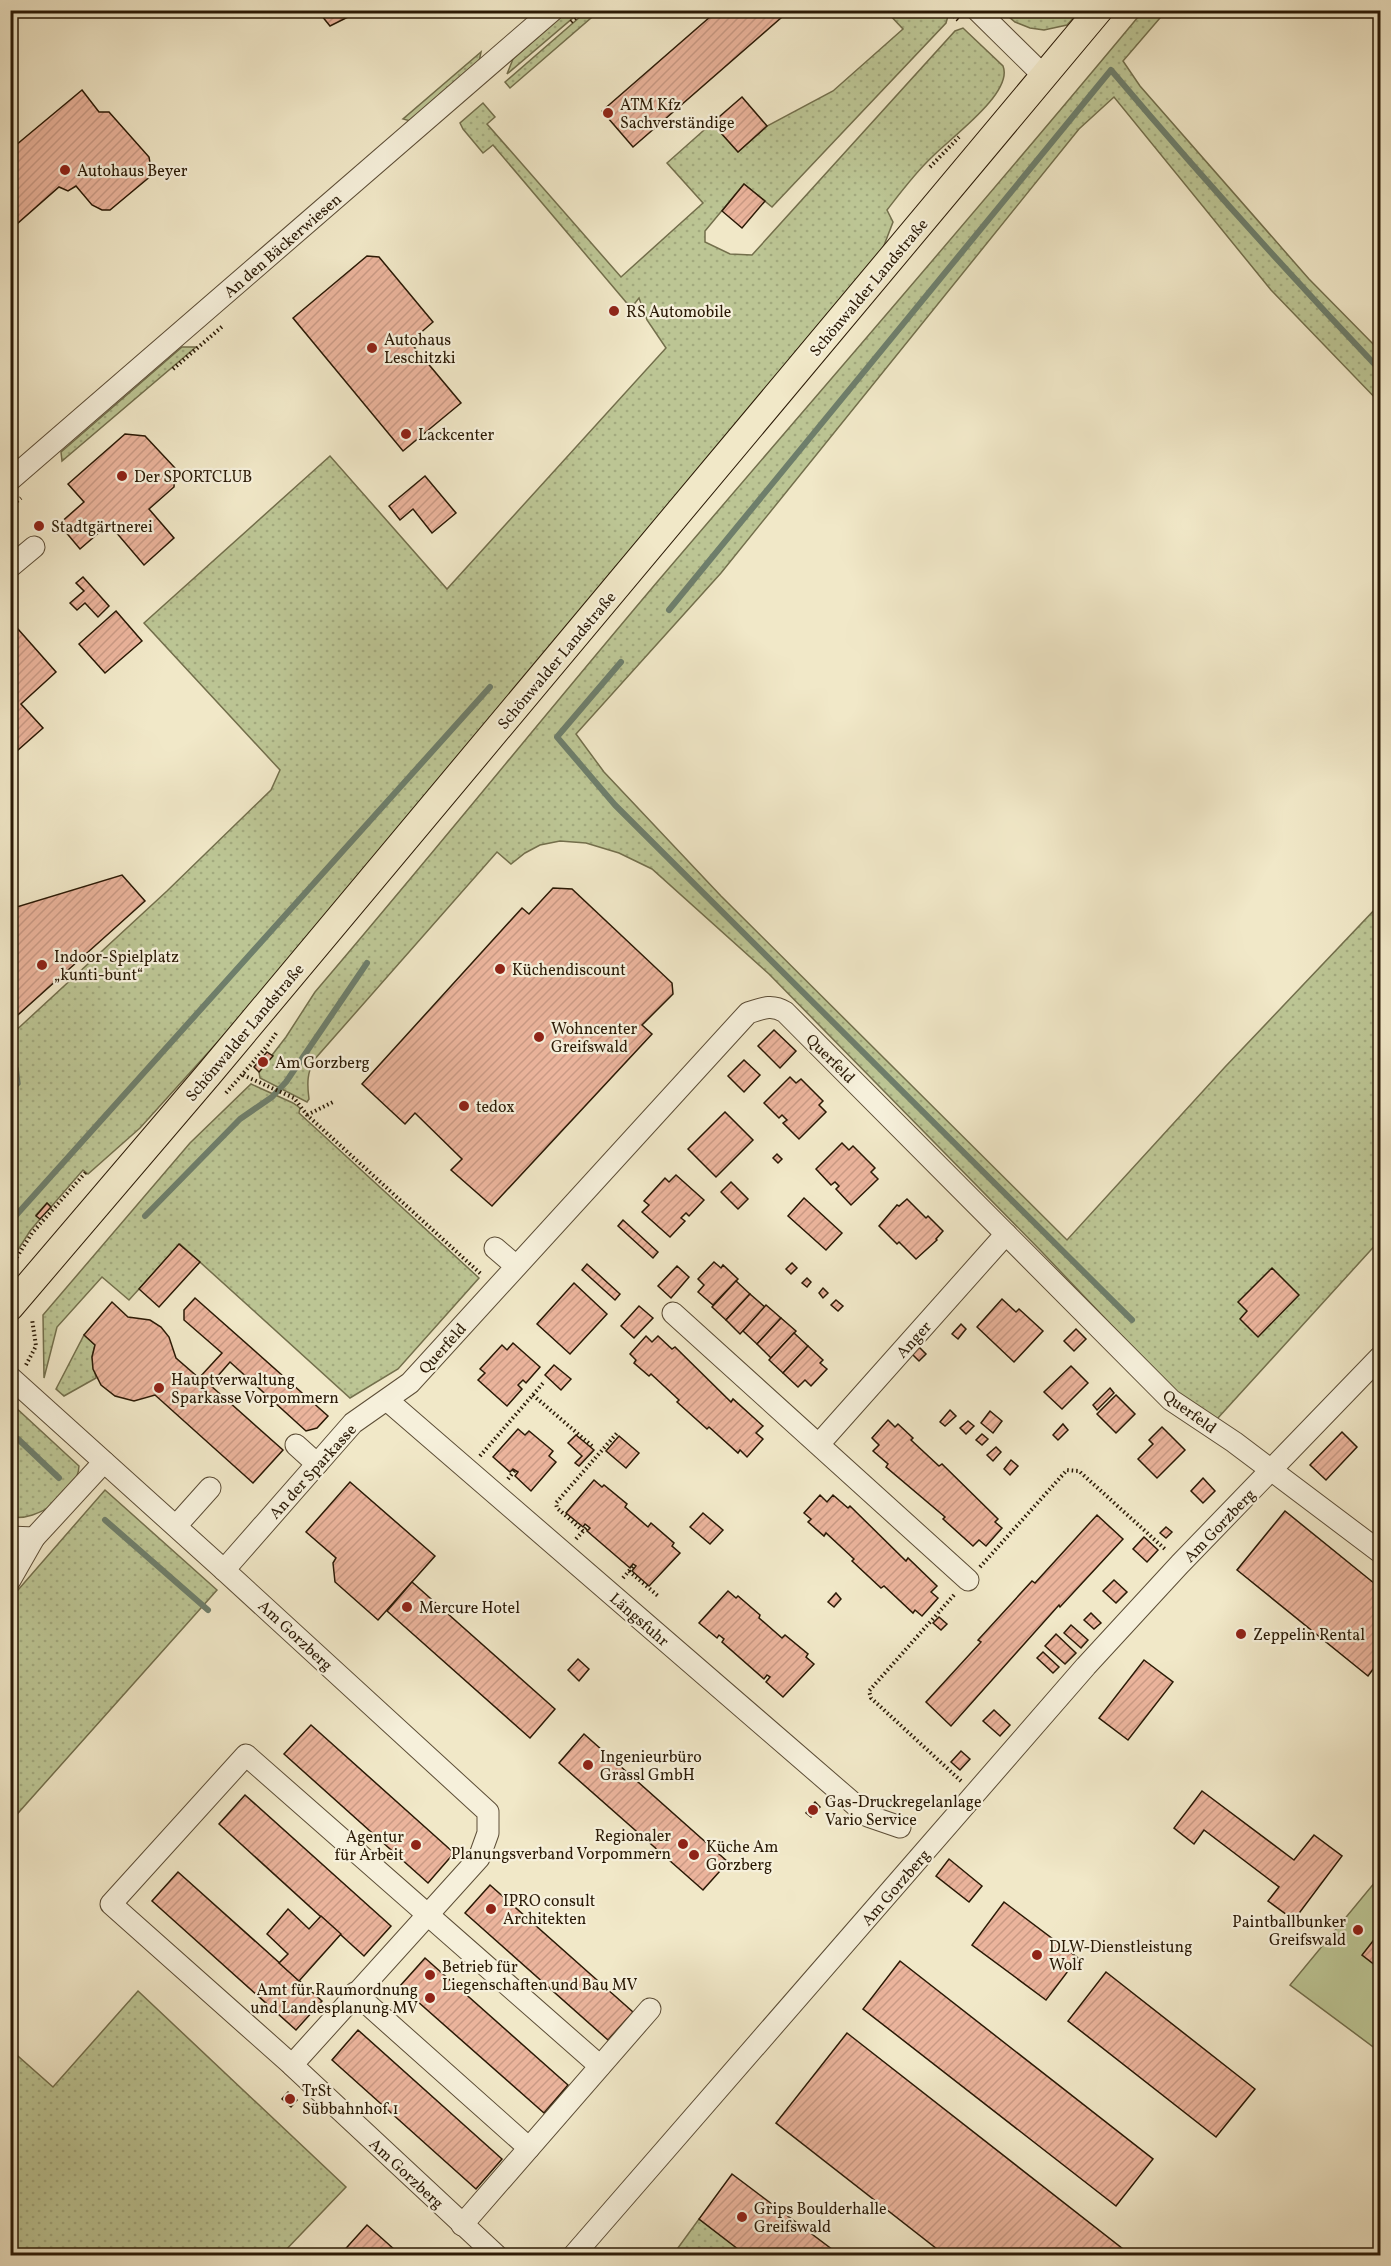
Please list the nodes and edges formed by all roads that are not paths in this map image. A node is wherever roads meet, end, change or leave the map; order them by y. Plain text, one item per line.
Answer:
1 (553, 10) edge
2 (1099, 10) edge
3 (971, 18) edge
4 (1044, 76) junction
5 (10, 480) edge
6 (34, 547) dead end
7 (10, 567) edge
8 (1006, 1234) junction
9 (495, 1248) dead end
10 (516, 1266) junction
11 (10, 1307) edge
12 (673, 1313) dead end
13 (1380, 1357) edge
14 (10, 1377) edge
15 (410, 1383) joint
16 (387, 1400) junction
17 (819, 1444) junction
18 (296, 1445) dead end
19 (104, 1462) junction
20 (317, 1464) junction
21 (1271, 1471) junction
22 (210, 1488) dead end
23 (176, 1526) junction
24 (10, 1537) edge
25 (34, 1538) junction
26 (1380, 1552) edge
27 (224, 1570) junction
28 (10, 1580) edge
29 (968, 1580) road end
30 (900, 1827) dead end
31 (429, 1913) junction
32 (355, 1993) junction
33 (650, 2009) dead end
34 (292, 2065) junction
35 (600, 2066) junction
36 (529, 2148) junction
37 (462, 2225) junction
38 (497, 2256) edge
39 (573, 2256) edge

1 - 5 street, An den Bäckerwiesen
2 - 4 main road, Schönwalder Landstraße
3 - 4 street
4 - 11 main road, Schönwalder Landstraße
6 - 7 street
8 - 10 street, Querfeld
8 - 17 street, Anger
8 - 21 street, Querfeld
9 - 10 street
10 - 15 street, Querfeld
12 - 17 street
13 - 21 street, Am Gorzberg
14 - 19 street, Am Gorzberg
15 - 16 street, An der Sparkasse
16 - 20 street, An der Sparkasse
16 - 30 street, Längsfuhr
17 - 29 street
18 - 20 street
19 - 23 street, Am Gorzberg
19 - 25 street
20 - 27 street, An der Sparkasse
21 - 26 street
21 - 39 street, Am Gorzberg
22 - 23 street
23 - 27 street, Am Gorzberg
24 - 25 street
25 - 28 street
27 - 31 street, Am Gorzberg
31 - 32 street, Am Gorzberg
31 - 34 street, Am Gorzberg
31 - 35 street
32 - 34 street, Am Gorzberg
32 - 36 street
33 - 35 street
34 - 37 street, Am Gorzberg
35 - 36 street
36 - 37 street
37 - 38 street, Am Gorzberg

